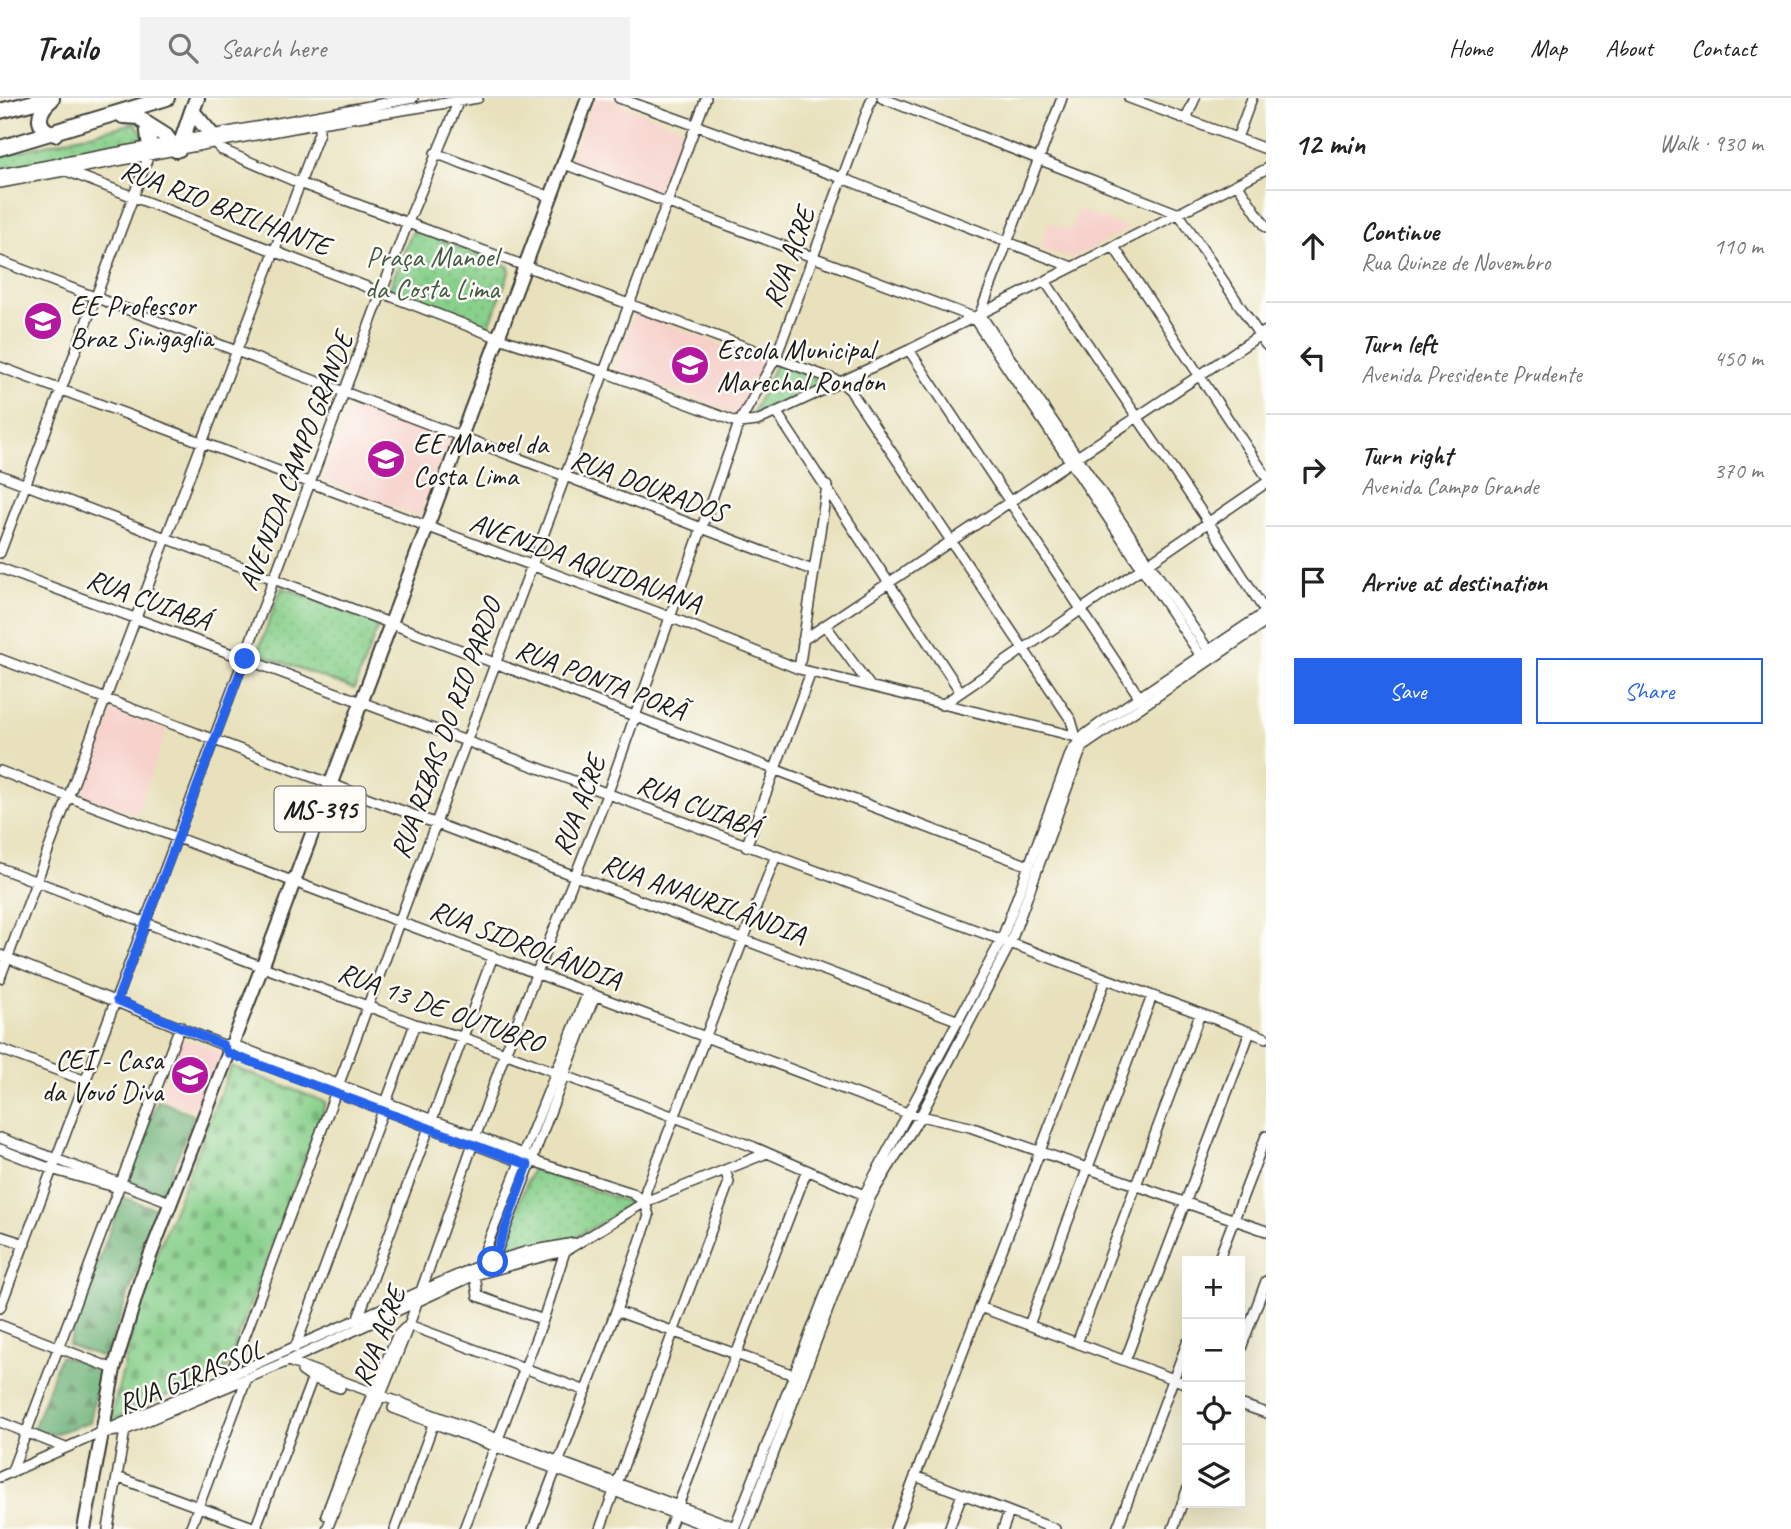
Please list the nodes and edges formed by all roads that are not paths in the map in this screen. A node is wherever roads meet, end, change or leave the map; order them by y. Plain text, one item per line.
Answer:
1 (52, 98) edge
2 (167, 98) edge
3 (413, 98) edge
4 (478, 98) edge
5 (588, 98) edge
6 (619, 98) edge
7 (706, 98) edge
8 (872, 98) edge
9 (882, 98) edge
10 (1062, 98) edge
11 (1129, 98) edge
12 (1195, 98) edge
13 (1252, 98) edge
14 (458, 100) edge
15 (194, 104) edge
16 (395, 106) junction
17 (0, 111) edge
18 (111, 116) junction
19 (320, 119) junction
20 (1186, 119) junction
21 (147, 124) junction
22 (696, 126) junction
23 (55, 134) junction
24 (1237, 138) junction
25 (213, 139) junction
26 (177, 145) junction
27 (0, 148) edge
28 (1266, 149) edge
29 (150, 151) junction
30 (435, 153) junction
31 (1040, 159) junction
32 (564, 164) junction
33 (51, 165) junction
34 (1266, 169) edge
35 (67, 170) junction
36 (0, 174) edge
37 (842, 178) junction
38 (0, 183) edge
39 (299, 183) junction
40 (1238, 185) junction
41 (135, 196) junction
42 (551, 197) junction
43 (668, 204) junction
44 (1179, 214) junction
45 (408, 222) junction
46 (1266, 227) edge
47 (1009, 242) junction
48 (1114, 247) junction
49 (274, 250) junction
50 (811, 259) junction
51 (0, 261) edge
52 (525, 267) junction
53 (1072, 267) junction
54 (1045, 281) junction
55 (383, 292) junction
56 (97, 296) junction
57 (629, 306) junction
58 (976, 315) junction
59 (1263, 334) edge
60 (499, 338) junction
61 (1266, 345) edge
62 (237, 349) junction
63 (909, 350) junction
64 (776, 357) junction
65 (0, 367) edge
66 (604, 372) junction
67 (1199, 378) junction
68 (841, 382) junction
69 (62, 390) junction
70 (346, 392) junction
71 (777, 412) junction
72 (1138, 417) junction
73 (739, 423) junction
74 (461, 437) junction
75 (201, 442) junction
76 (1075, 460) junction
77 (0, 475) edge
78 (1266, 476) edge
79 (564, 478) junction
80 (1266, 483) edge
81 (26, 484) junction
82 (311, 484) junction
83 (827, 486) junction
84 (1011, 503) junction
85 (1209, 523) junction
86 (427, 528) junction
87 (700, 528) junction
88 (166, 536) junction
89 (950, 543) junction
90 (0, 553) edge
91 (531, 565) junction
92 (1148, 566) junction
93 (0, 568) edge
94 (812, 570) junction
95 (275, 578) junction
96 (890, 583) junction
97 (1083, 609) junction
98 (1266, 613) edge
99 (670, 617) junction
100 (135, 618) junction
101 (1266, 622) edge
102 (392, 624) junction
103 (826, 626) junction
104 (803, 640) junction
105 (1023, 650) junction
106 (1207, 656) junction
107 (0, 659) edge
108 (245, 659) junction
109 (494, 662) junction
110 (799, 669) junction
111 (811, 673) junction
112 (870, 686) junction
113 (960, 691) junction
114 (105, 699) junction
115 (1141, 701) junction
116 (360, 703) junction
117 (942, 705) junction
118 (635, 716) junction
119 (215, 740) junction
120 (465, 741) junction
121 (1079, 742) junction
122 (0, 771) edge
123 (776, 771) junction
124 (329, 783) junction
125 (607, 795) junction
126 (69, 796) junction
127 (1057, 805) junction
128 (435, 822) junction
129 (178, 837) junction
130 (746, 847) junction
131 (775, 858) junction
132 (1028, 866) junction
133 (0, 868) edge
134 (576, 875) junction
135 (37, 882) junction
136 (293, 883) junction
137 (398, 920) junction
138 (146, 924) junction
139 (744, 938) junction
140 (1006, 942) junction
141 (493, 956) junction
142 (4, 957) edge
143 (262, 967) junction
144 (538, 973) junction
145 (0, 978) edge
146 (1106, 979) junction
147 (591, 994) junction
148 (1152, 996) junction
149 (117, 1000) junction
150 (367, 1005) junction
151 (1200, 1014) junction
152 (959, 1021) junction
153 (415, 1024) junction
154 (180, 1026) junction
155 (1250, 1032) junction
156 (462, 1037) junction
157 (706, 1037) junction
158 (1266, 1038) edge
159 (227, 1047) junction
160 (0, 1049) edge
161 (505, 1053) junction
162 (560, 1074) junction
163 (86, 1081) junction
164 (336, 1088) junction
165 (385, 1106) junction
166 (907, 1113) junction
167 (921, 1115) junction
168 (674, 1117) junction
169 (429, 1123) junction
170 (1266, 1136) edge
171 (0, 1138) edge
172 (475, 1140) junction
173 (0, 1149) edge
174 (1040, 1150) junction
175 (767, 1153) junction
176 (528, 1160) junction
177 (53, 1164) junction
178 (1088, 1167) junction
179 (724, 1170) junction
180 (807, 1170) junction
181 (1136, 1185) junction
182 (120, 1186) junction
183 (864, 1195) junction
184 (1186, 1201) junction
185 (645, 1202) junction
186 (169, 1204) junction
187 (1234, 1219) junction
188 (1266, 1231) edge
189 (0, 1236) edge
190 (25, 1244) junction
191 (569, 1246) junction
192 (1221, 1256) edge
193 (493, 1262) junction
194 (476, 1270) junction
195 (488, 1272) junction
196 (1266, 1281) edge
197 (419, 1293) junction
198 (415, 1304) junction
199 (980, 1307) junction
200 (0, 1308) edge
201 (617, 1311) junction
202 (542, 1320) junction
203 (357, 1321) junction
204 (0, 1325) edge
205 (408, 1325) junction
206 (1029, 1325) junction
207 (673, 1332) junction
208 (1245, 1338) edge
209 (1077, 1343) junction
210 (58, 1348) junction
211 (295, 1348) junction
212 (736, 1354) junction
213 (286, 1357) junction
214 (1182, 1357) edge
215 (1125, 1361) junction
216 (524, 1368) junction
217 (114, 1369) junction
218 (313, 1375) junction
219 (794, 1375) junction
220 (230, 1376) junction
221 (247, 1378) junction
222 (1174, 1379) junction
223 (1182, 1382) edge
224 (586, 1391) junction
225 (375, 1398) junction
226 (1245, 1406) edge
227 (1266, 1413) edge
228 (435, 1420) junction
229 (0, 1422) edge
230 (125, 1430) junction
231 (25, 1432) junction
232 (100, 1433) junction
233 (496, 1443) junction
234 (63, 1447) junction
235 (557, 1466) junction
236 (11, 1473) junction
237 (915, 1476) junction
238 (0, 1477) edge
239 (117, 1477) junction
240 (615, 1488) junction
241 (962, 1494) junction
242 (1182, 1504) edge
243 (198, 1508) junction
244 (677, 1510) junction
245 (1009, 1512) junction
246 (734, 1528) edge
247 (84, 1529) edge
248 (108, 1529) edge
249 (190, 1529) edge
250 (256, 1529) edge
251 (321, 1529) edge
252 (327, 1529) edge
253 (395, 1529) edge
254 (464, 1529) edge
255 (533, 1529) edge
256 (600, 1529) edge
257 (669, 1529) edge
258 (715, 1529) edge
259 (745, 1529) edge
260 (895, 1529) edge
261 (949, 1529) edge
262 (1003, 1529) edge
263 (1055, 1529) edge
264 (1117, 1529) edge
265 (1173, 1529) edge

1 - 17 highway
1 - 23 highway
2 - 18 highway
3 - 16 street
4 - 14 street
5 - 32 main road, MS-395
6 - 22 street
7 - 22 street, RUA RIBAS DO RIO PARDO
8 - 37 street, RUA ACRE
9 - 31 street
10 - 31 street
11 - 20 street
12 - 20 street
13 - 24 street
14 - 16 street
14 - 30 street, AVENIDA CAMPO GRANDE
15 - 25 highway
15 - 26 highway
16 - 19 street
18 - 21 highway
18 - 23 highway
19 - 25 street
19 - 39 street
20 - 24 street
21 - 26 highway
21 - 29 highway
22 - 37 street
22 - 43 street, RUA RIBAS DO RIO PARDO
23 - 27 highway
24 - 28 street
25 - 26 street
25 - 39 street
26 - 29 street
29 - 33 street
29 - 35 street
29 - 41 street
30 - 42 street
30 - 45 street, AVENIDA CAMPO GRANDE
31 - 44 street
31 - 47 street
32 - 42 main road, MS-395
32 - 43 street
33 - 35 street, RUA RIO BRILHANTE
33 - 36 street
34 - 40 street
35 - 38 street
35 - 41 street, RUA RIO BRILHANTE
37 - 47 street
37 - 50 street, RUA ACRE
39 - 45 street
39 - 49 street
40 - 44 street
40 - 46 street
41 - 49 street, RUA RIO BRILHANTE
41 - 56 street
42 - 52 main road, MS-395
43 - 50 street
43 - 57 street, RUA RIBAS DO RIO PARDO
44 - 48 street
44 - 59 street
45 - 52 street
45 - 55 street, AVENIDA CAMPO GRANDE
47 - 53 street
47 - 58 street
48 - 53 street
48 - 67 street
49 - 55 street, RUA RIO BRILHANTE
49 - 62 street
50 - 58 street
50 - 64 street, RUA ACRE
51 - 56 street, RUA DOURADOS
52 - 57 street
52 - 60 main road, MS-395
53 - 54 street
54 - 58 street
54 - 72 street
55 - 60 street, RUA RIO BRILHANTE
55 - 70 street, AVENIDA CAMPO GRANDE
56 - 62 street, RUA DOURADOS
56 - 69 street
57 - 64 street
57 - 66 street, RUA RIBAS DO RIO PARDO
58 - 63 street
58 - 76 street
59 - 61 street
59 - 67 street
60 - 66 street, RUA RIO BRILHANTE
60 - 74 main road, MS-395
62 - 70 street, RUA DOURADOS
62 - 75 street
63 - 68 street
63 - 84 street
64 - 68 street
64 - 73 street, RUA ACRE
65 - 69 street, AVENIDA AQUIDAUANA
66 - 73 street, RUA RIO BRILHANTE
66 - 79 street, RUA RIBAS DO RIO PARDO
67 - 72 street
67 - 78 street
68 - 71 street
68 - 89 street
69 - 75 street, AVENIDA AQUIDAUANA
69 - 81 street
70 - 74 street, RUA DOURADOS
70 - 82 street, AVENIDA CAMPO GRANDE
71 - 73 street
71 - 83 street
72 - 76 street
72 - 85 street
73 - 87 street, RUA ACRE
74 - 79 street, RUA DOURADOS
74 - 86 main road, MS-395
75 - 82 street, AVENIDA AQUIDAUANA
75 - 88 street
76 - 84 street
76 - 92 street
77 - 81 street, RUA PONTA PORÃ
79 - 87 street, RUA DOURADOS
79 - 91 street, RUA RIBAS DO RIO PARDO
80 - 85 street
81 - 88 street, RUA PONTA PORÃ
81 - 90 street
82 - 86 street, AVENIDA AQUIDAUANA
82 - 95 street, AVENIDA CAMPO GRANDE
83 - 94 street
83 - 96 street
84 - 89 street
84 - 97 street
85 - 92 street
85 - 98 street
86 - 91 street, AVENIDA AQUIDAUANA
86 - 102 main road, MS-395
87 - 94 street, RUA DOURADOS
87 - 99 street, RUA ACRE
88 - 95 street, RUA PONTA PORÃ
88 - 100 street
89 - 96 street
89 - 105 street
91 - 99 street, AVENIDA AQUIDAUANA
91 - 109 street, RUA RIBAS DO RIO PARDO
92 - 97 street
92 - 106 street
93 - 100 street, RUA CUIABÁ
94 - 104 street
95 - 102 street, RUA PONTA PORÃ
95 - 108 street, AVENIDA CAMPO GRANDE
96 - 103 street
96 - 113 street
97 - 105 street
97 - 115 street
98 - 106 street
99 - 110 street, AVENIDA AQUIDAUANA
99 - 118 street, RUA ACRE
100 - 108 street, RUA CUIABÁ
100 - 114 street
101 - 106 street
102 - 109 street, RUA PONTA PORÃ
102 - 116 main road, MS-395
103 - 104 street
103 - 112 street
104 - 110 street
105 - 113 street
105 - 121 street
106 - 115 street
107 - 114 street, RUA ANAURILÂNDIA
108 - 116 street, RUA CUIABÁ
108 - 119 street, AVENIDA CAMPO GRANDE
109 - 118 street, RUA PONTA PORÃ
109 - 120 street, RUA RIBAS DO RIO PARDO
110 - 111 street, AVENIDA AQUIDAUANA
111 - 112 street, AVENIDA AQUIDAUANA
111 - 123 street
112 - 117 street, AVENIDA AQUIDAUANA
113 - 117 street
114 - 119 street, RUA ANAURILÂNDIA
114 - 126 street
115 - 121 street
116 - 120 street, RUA CUIABÁ
116 - 124 main road, MS-395
117 - 121 street, AVENIDA AQUIDAUANA
118 - 123 street, RUA PONTA PORÃ
118 - 125 street, RUA ACRE
119 - 124 street, RUA ANAURILÂNDIA
119 - 129 street, AVENIDA CAMPO GRANDE
120 - 125 street, RUA CUIABÁ
120 - 128 street, RUA RIBAS DO RIO PARDO
121 - 127 street
122 - 126 street, RUA SIDROLÂNDIA
123 - 130 street
123 - 132 street, RUA PONTA PORÃ
124 - 128 street, RUA ANAURILÂNDIA
124 - 136 main road, MS-395
125 - 130 street, RUA CUIABÁ
125 - 134 street, RUA ACRE
126 - 129 street, RUA SIDROLÂNDIA
126 - 135 street
127 - 132 street
127 - 140 street
128 - 134 street, RUA ANAURILÂNDIA
128 - 137 street, RUA RIBAS DO RIO PARDO
129 - 136 street, RUA SIDROLÂNDIA
129 - 138 street, AVENIDA CAMPO GRANDE
130 - 131 street, RUA CUIABÁ
131 - 139 street
131 - 140 street, RUA CUIABÁ
132 - 140 street
133 - 135 street, RUA 13 DE OUTUBRO
134 - 139 street, RUA ANAURILÂNDIA
134 - 144 street, RUA ACRE
135 - 138 street, RUA 13 DE OUTUBRO
135 - 142 street
136 - 137 street, RUA SIDROLÂNDIA
136 - 143 main road, MS-395
137 - 141 street, RUA SIDROLÂNDIA
137 - 150 street, RUA RIBAS DO RIO PARDO
138 - 143 street, RUA 13 DE OUTUBRO
138 - 149 street, AVENIDA CAMPO GRANDE
139 - 152 street, RUA ANAURILÂNDIA
139 - 157 street
140 - 146 street, RUA CUIABÁ
140 - 152 street
140 - 167 street
141 - 144 street, RUA SIDROLÂNDIA
141 - 156 street
142 - 145 street
142 - 149 street
143 - 150 street, RUA 13 DE OUTUBRO
143 - 159 main road, MS-395
144 - 147 street, RUA SIDROLÂNDIA
144 - 161 street, RUA ACRE
146 - 148 street, RUA CUIABÁ
146 - 174 street
147 - 157 street, RUA SIDROLÂNDIA
147 - 162 street
148 - 151 street, RUA CUIABÁ
148 - 178 street
149 - 154 street
149 - 163 street, AVENIDA CAMPO GRANDE
150 - 153 street, RUA 13 DE OUTUBRO
150 - 164 street, RUA RIBAS DO RIO PARDO
151 - 155 street, RUA CUIABÁ
151 - 181 street
152 - 166 street
153 - 156 street, RUA 13 DE OUTUBRO
153 - 165 street
154 - 159 street
154 - 182 street
155 - 158 street, RUA CUIABÁ
155 - 184 street
156 - 161 street, RUA 13 DE OUTUBRO
156 - 169 street
157 - 166 street, RUA SIDROLÂNDIA
157 - 168 street
159 - 164 street
159 - 186 main road, MS-395
160 - 163 street
161 - 162 street, RUA 13 DE OUTUBRO
161 - 172 street, RUA ACRE
162 - 168 street, RUA 13 DE OUTUBRO
162 - 176 street
163 - 177 street, AVENIDA CAMPO GRANDE
164 - 165 street
164 - 220 street, RUA RIBAS DO RIO PARDO
165 - 169 street
165 - 211 street
166 - 167 street, RUA SIDROLÂNDIA
166 - 183 street
167 - 174 street, RUA SIDROLÂNDIA
167 - 259 street
168 - 175 street, RUA 13 DE OUTUBRO
168 - 185 street
169 - 172 street
169 - 203 street
170 - 187 street
171 - 177 street
172 - 176 street
172 - 197 street, RUA ACRE
173 - 177 street
174 - 178 street, RUA SIDROLÂNDIA
174 - 199 street
175 - 179 street, RUA GIRASSOL
175 - 180 street, RUA 13 DE OUTUBRO
176 - 185 street
176 - 193 street
176 - 194 street
177 - 182 street
177 - 190 street, AVENIDA CAMPO GRANDE
178 - 181 street, RUA SIDROLÂNDIA
178 - 206 street
179 - 185 street, RUA GIRASSOL
179 - 207 street
180 - 183 street, RUA 13 DE OUTUBRO
180 - 212 street
181 - 184 street, RUA SIDROLÂNDIA
181 - 209 street
182 - 186 street
182 - 210 street
183 - 219 street
184 - 187 street, RUA SIDROLÂNDIA
184 - 215 street
185 - 191 street, RUA GIRASSOL
185 - 201 street
186 - 217 main road, MS-395
187 - 188 street, RUA SIDROLÂNDIA
187 - 192 street
189 - 190 street
190 - 200 street, AVENIDA CAMPO GRANDE
191 - 193 street, RUA GIRASSOL
191 - 195 street, RUA GIRASSOL
191 - 202 street
193 - 194 street, RUA GIRASSOL
193 - 195 street
194 - 195 street, RUA GIRASSOL
194 - 197 street, RUA GIRASSOL
194 - 198 street, RUA GIRASSOL
194 - 202 street
196 - 208 street
197 - 198 street, RUA ACRE
197 - 203 street, RUA GIRASSOL
198 - 205 street, RUA ACRE
198 - 213 street, RUA GIRASSOL
199 - 206 street
199 - 237 street
201 - 207 street
201 - 224 street
202 - 216 street
203 - 211 street, RUA GIRASSOL
204 - 210 street
205 - 216 street
205 - 225 street, RUA ACRE
206 - 209 street
207 - 212 street
207 - 240 street
209 - 215 street
210 - 217 street
210 - 231 street
211 - 213 street, RUA GIRASSOL
212 - 219 street
212 - 244 street
213 - 218 street
213 - 220 street, RUA GIRASSOL
213 - 221 street, RUA GIRASSOL
214 - 222 street
215 - 222 street
216 - 224 street
216 - 233 street
217 - 232 main road, MS-395
218 - 225 street
218 - 250 street
219 - 246 street
220 - 232 street, RUA GIRASSOL
221 - 230 street, RUA GIRASSOL
221 - 243 street
222 - 223 street
222 - 264 street
224 - 235 street
225 - 228 street
225 - 251 street
225 - 252 street, RUA ACRE
226 - 227 street
228 - 233 street
228 - 253 street
229 - 231 street
230 - 232 street, RUA GIRASSOL
230 - 239 street
231 - 234 street
231 - 236 street
232 - 234 street
232 - 247 main road, MS-395
233 - 235 street
233 - 254 street
234 - 236 street
235 - 240 street
235 - 255 street
236 - 238 street
237 - 241 street
237 - 260 street
239 - 243 street
239 - 248 street
240 - 244 street
240 - 256 street
241 - 245 street
241 - 261 street
242 - 265 street
243 - 249 street
243 - 250 street
244 - 246 street
244 - 257 street
244 - 258 street
245 - 262 street
245 - 263 street

